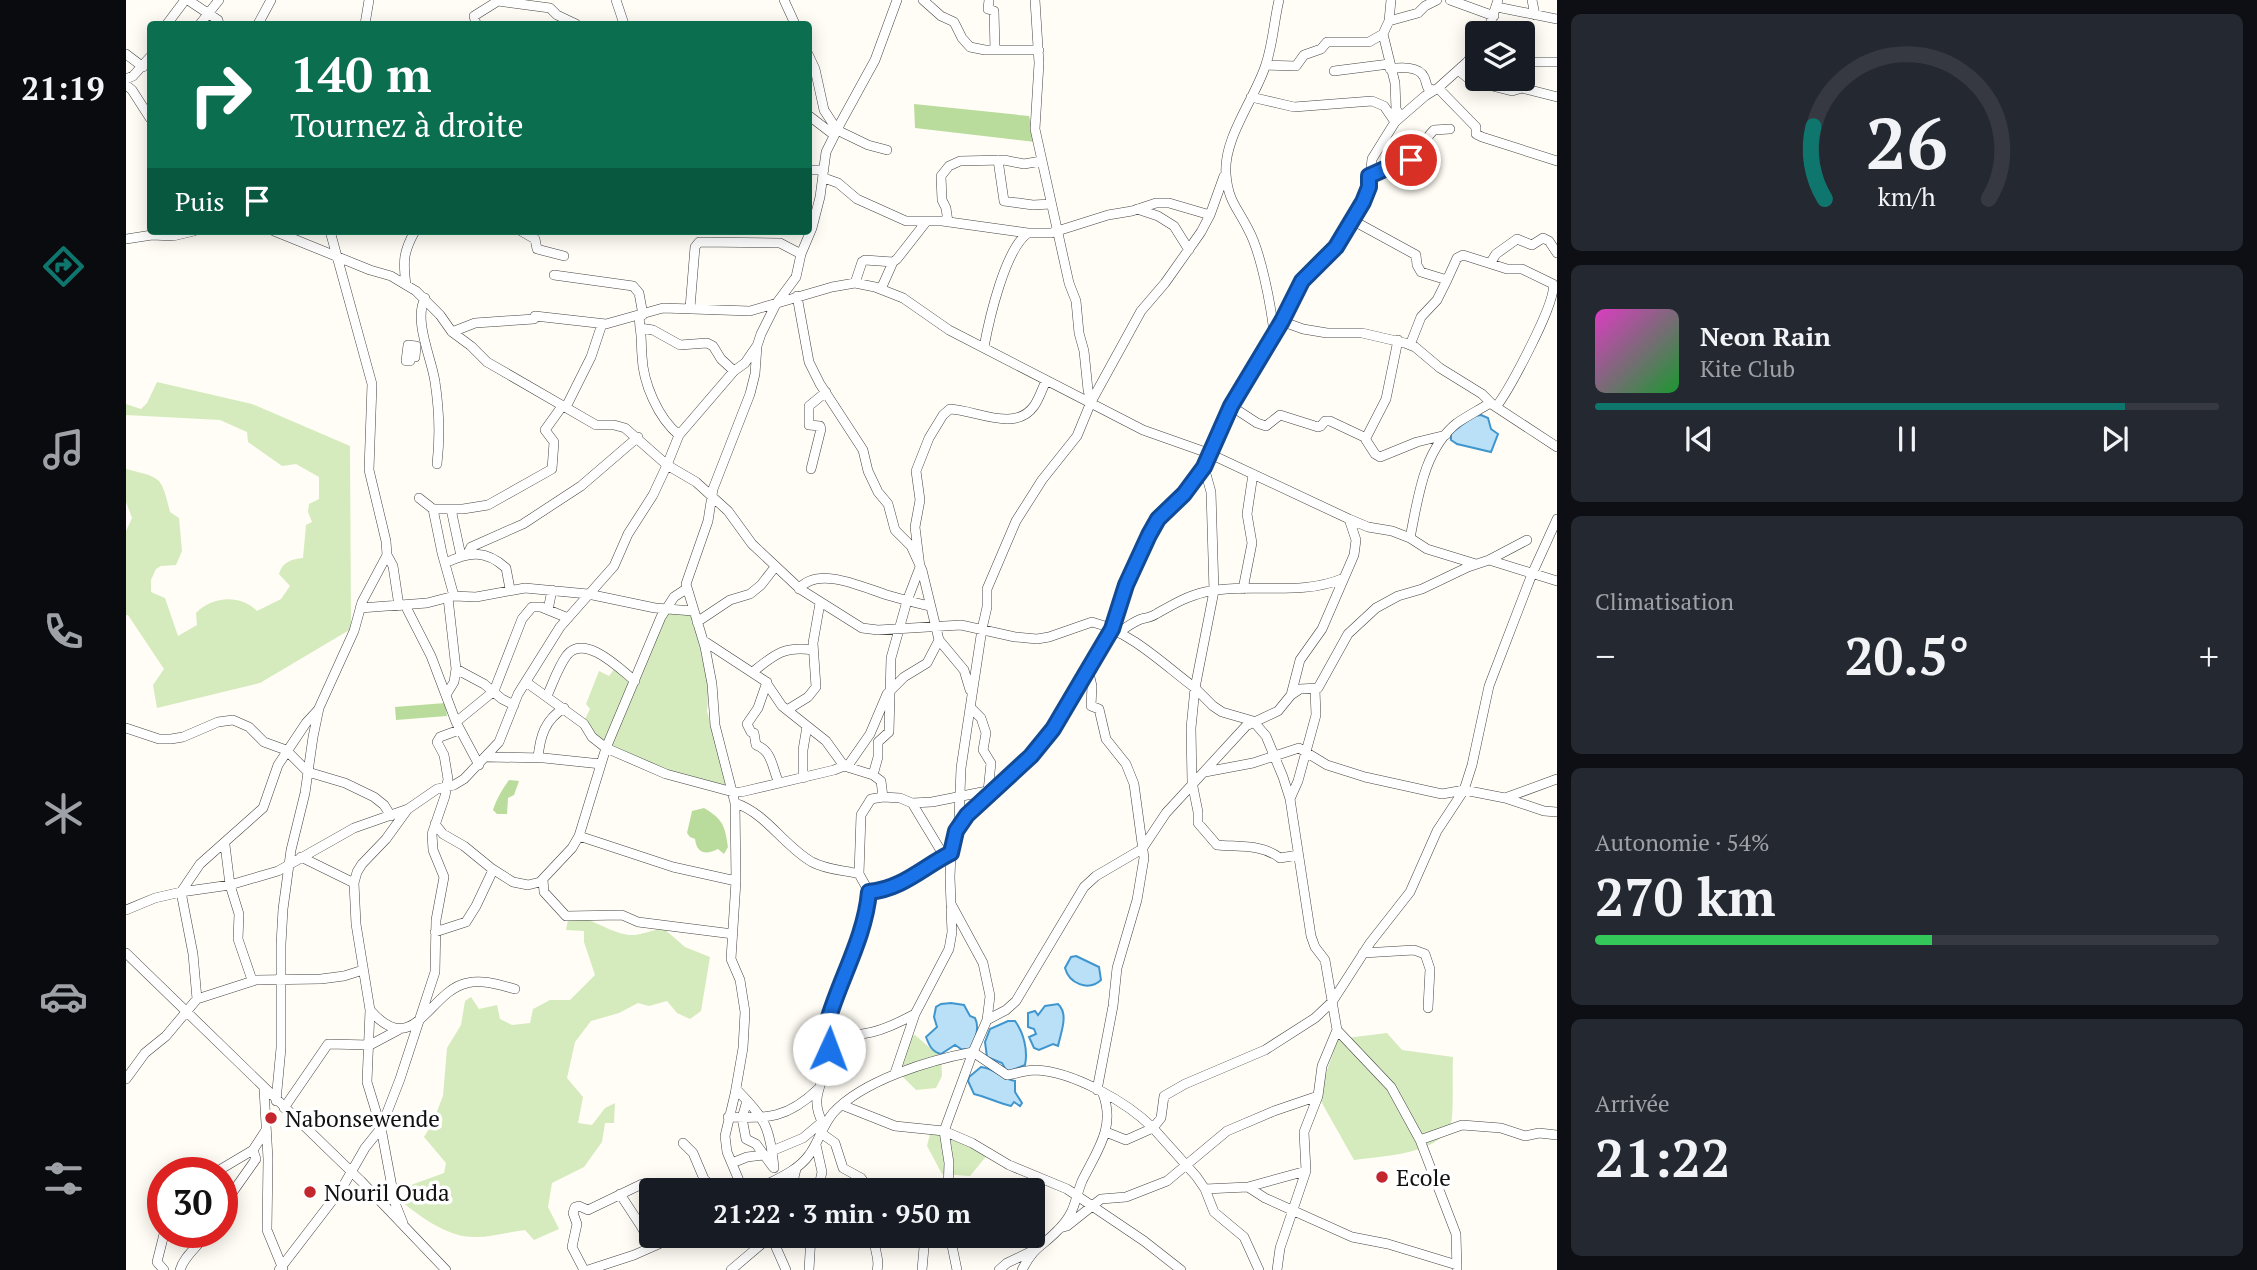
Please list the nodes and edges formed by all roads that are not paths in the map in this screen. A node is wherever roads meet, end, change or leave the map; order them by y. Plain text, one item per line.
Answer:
1 (187, 0) edge
2 (219, 0) edge
3 (271, 0) edge
4 (369, 0) edge
5 (616, 0) edge
6 (784, 0) edge
7 (889, 0) edge
8 (897, 0) edge
9 (923, 0) edge
10 (989, 0) edge
11 (1035, 0) edge
12 (1279, 0) edge
13 (1391, 0) edge
14 (1437, 0) edge
15 (1450, 0) edge
16 (1532, 0) edge
17 (546, 4) edge
18 (1496, 8) edge
19 (891, 13) junction
20 (208, 14) junction
21 (1535, 15) junction
22 (1557, 19) edge
23 (169, 21) edge
24 (202, 21) edge
25 (218, 21) edge
26 (260, 21) edge
27 (366, 21) edge
28 (475, 21) edge
29 (572, 21) edge
30 (623, 21) edge
31 (794, 21) edge
32 (1389, 21) junction
33 (1383, 34) junction
34 (995, 50) junction
35 (1039, 50) junction
36 (126, 54) edge
37 (1535, 60) edge
38 (147, 62) edge
39 (1557, 62) edge
40 (147, 63) edge
41 (812, 63) edge
42 (1266, 65) junction
43 (1465, 66) edge
44 (1390, 67) junction
45 (1458, 70) junction
46 (1334, 71) dead end
47 (126, 79) edge
48 (126, 85) edge
49 (1436, 89) junction
50 (1251, 97) junction
51 (1557, 97) edge
52 (147, 113) edge
53 (812, 118) edge
54 (1398, 120) junction
55 (1450, 129) dead end
56 (836, 133) junction
57 (887, 150) dead end
58 (998, 160) junction
59 (1041, 161) junction
60 (1557, 161) edge
61 (812, 171) edge
62 (1226, 171) junction
63 (824, 174) junction
64 (1369, 176) junction
65 (1051, 204) junction
66 (1137, 209) junction
67 (1210, 215) junction
68 (1352, 220) junction
69 (926, 222) junction
70 (948, 222) junction
71 (812, 228) edge
72 (1059, 230) junction
73 (1028, 233) junction
74 (152, 235) edge
75 (152, 235) edge
76 (177, 235) edge
77 (284, 235) edge
78 (331, 235) edge
79 (412, 235) edge
80 (528, 235) edge
81 (809, 235) edge
82 (126, 239) edge
83 (1189, 250) junction
84 (1557, 253) edge
85 (801, 254) junction
86 (337, 255) junction
87 (564, 256) dead end
88 (893, 261) junction
89 (1491, 262) junction
90 (554, 275) dead end
91 (1447, 280) junction
92 (855, 283) junction
93 (1555, 283) edge
94 (406, 285) junction
95 (881, 289) junction
96 (797, 296) junction
97 (425, 298) junction
98 (776, 304) junction
99 (690, 308) junction
100 (641, 315) junction
101 (1282, 321) junction
102 (602, 324) junction
103 (640, 328) junction
104 (452, 332) junction
105 (1274, 333) junction
106 (1398, 340) junction
107 (1410, 345) junction
108 (757, 346) junction
109 (984, 347) junction
110 (734, 371) junction
111 (1046, 381) junction
112 (1476, 390) junction
113 (826, 392) junction
114 (1091, 402) junction
115 (1493, 405) junction
116 (564, 406) junction
117 (1231, 406) junction
118 (1478, 410) junction
119 (679, 435) junction
120 (1446, 435) junction
121 (638, 437) junction
122 (1366, 438) junction
123 (1557, 447) edge
124 (1208, 453) junction
125 (437, 464) dead end
126 (667, 465) junction
127 (1204, 467) junction
128 (811, 469) dead end
129 (1253, 474) junction
130 (710, 496) junction
131 (419, 498) dead end
132 (433, 509) junction
133 (451, 509) junction
134 (1349, 519) junction
135 (1557, 519) edge
136 (1410, 538) junction
137 (1527, 540) dead end
138 (464, 554) junction
139 (387, 555) junction
140 (1489, 560) junction
141 (445, 563) junction
142 (1476, 564) junction
143 (775, 567) junction
144 (920, 567) junction
145 (1532, 574) junction
146 (1344, 578) junction
147 (1557, 581) edge
148 (510, 589) junction
149 (686, 589) junction
150 (799, 589) junction
151 (1243, 589) junction
152 (552, 590) junction
153 (1214, 591) junction
154 (588, 594) junction
155 (451, 597) junction
156 (906, 601) junction
157 (820, 603) junction
158 (402, 606) junction
159 (930, 606) junction
160 (360, 608) junction
161 (666, 609) junction
162 (548, 610) junction
163 (693, 611) junction
164 (568, 618) junction
165 (697, 622) junction
166 (899, 627) junction
167 (936, 627) junction
168 (982, 629) junction
169 (1115, 631) junction
170 (939, 640) junction
171 (704, 641) junction
172 (813, 650) junction
173 (1088, 668) junction
174 (456, 669) junction
175 (754, 671) junction
176 (635, 681) junction
177 (526, 682) junction
178 (767, 682) junction
179 (1195, 688) junction
180 (891, 689) junction
181 (1315, 690) junction
182 (494, 691) junction
183 (446, 695) junction
184 (972, 695) junction
185 (1291, 695) junction
186 (547, 696) junction
187 (514, 705) junction
188 (319, 708) junction
189 (564, 708) junction
190 (971, 708) junction
191 (787, 710) junction
192 (1253, 721) junction
193 (457, 726) junction
194 (807, 726) junction
195 (126, 728) edge
196 (606, 748) junction
197 (286, 750) junction
198 (1307, 752) junction
199 (487, 757) junction
200 (1275, 757) junction
201 (538, 758) junction
202 (1315, 758) junction
203 (601, 764) junction
204 (480, 765) junction
205 (844, 766) junction
206 (308, 772) junction
207 (1203, 773) junction
208 (873, 775) junction
209 (803, 778) junction
210 (1557, 779) edge
211 (1298, 780) junction
212 (1192, 782) junction
213 (779, 783) junction
214 (447, 787) junction
215 (990, 790) junction
216 (1464, 790) junction
217 (733, 792) junction
218 (960, 796) junction
219 (883, 797) junction
220 (1505, 798) junction
221 (1290, 799) junction
222 (735, 803) junction
223 (912, 803) junction
224 (408, 809) junction
225 (1557, 812) edge
226 (391, 816) junction
227 (435, 824) junction
228 (956, 831) junction
229 (579, 836) junction
230 (225, 845) junction
231 (1142, 849) junction
232 (947, 855) junction
233 (1298, 855) junction
234 (301, 857) junction
235 (289, 864) junction
236 (493, 870) junction
237 (859, 874) junction
238 (543, 880) junction
239 (736, 881) junction
240 (354, 883) junction
241 (230, 886) junction
242 (181, 892) junction
243 (869, 892) junction
244 (951, 904) junction
245 (126, 910) edge
246 (435, 932) junction
247 (733, 934) junction
248 (126, 953) edge
249 (1363, 953) junction
250 (363, 970) junction
251 (282, 979) junction
252 (252, 981) junction
253 (515, 989) dead end
254 (197, 999) junction
255 (1332, 1002) junction
256 (1428, 1009) dead end
257 (186, 1010) junction
258 (370, 1010) junction
259 (915, 1014) junction
260 (987, 1020) junction
261 (417, 1023) junction
262 (400, 1029) junction
263 (827, 1030) junction
264 (1337, 1030) junction
265 (370, 1045) junction
266 (973, 1052) junction
267 (895, 1073) junction
268 (126, 1079) edge
269 (264, 1089) junction
270 (736, 1089) junction
271 (818, 1089) junction
272 (1100, 1092) junction
273 (1318, 1096) junction
274 (276, 1101) junction
275 (747, 1101) junction
276 (801, 1105) junction
277 (842, 1105) junction
278 (284, 1108) junction
279 (816, 1111) junction
280 (728, 1117) junction
281 (742, 1118) junction
282 (763, 1118) junction
283 (823, 1127) junction
284 (381, 1128) junction
285 (1153, 1128) junction
286 (266, 1130) junction
287 (944, 1131) junction
288 (1106, 1132) junction
289 (1557, 1135) edge
290 (1420, 1140) junction
291 (683, 1143) dead end
292 (816, 1145) junction
293 (253, 1150) junction
294 (768, 1153) junction
295 (238, 1159) edge
296 (732, 1163) junction
297 (1186, 1165) junction
298 (796, 1169) junction
299 (1306, 1171) junction
300 (352, 1172) junction
301 (777, 1172) junction
302 (704, 1178) edge
303 (738, 1178) edge
304 (770, 1178) edge
305 (794, 1178) edge
306 (821, 1178) edge
307 (861, 1178) edge
308 (948, 1178) edge
309 (238, 1185) edge
310 (639, 1185) edge
311 (1248, 1187) junction
312 (1205, 1189) junction
313 (620, 1194) junction
314 (1078, 1195) junction
315 (1093, 1205) junction
316 (1292, 1210) junction
317 (639, 1223) edge
318 (404, 1228) junction
319 (1060, 1228) junction
320 (160, 1248) edge
321 (195, 1248) edge
322 (649, 1248) edge
323 (757, 1248) edge
324 (776, 1248) edge
325 (810, 1248) edge
326 (875, 1248) edge
327 (924, 1248) edge
328 (952, 1248) edge
329 (1033, 1250) junction
330 (1278, 1258) junction
331 (1457, 1267) edge
332 (282, 1269) edge
333 (164, 1270) edge
334 (180, 1270) edge
335 (446, 1270) edge
336 (586, 1270) edge
337 (731, 1270) edge
338 (786, 1270) edge
339 (809, 1270) edge
340 (877, 1270) edge
341 (922, 1270) edge
342 (957, 1270) edge
343 (999, 1270) edge
344 (1022, 1270) edge
345 (1181, 1270) edge
346 (1259, 1270) edge
347 (1270, 1270) edge
348 (1277, 1270) edge

1 - 20 street
1 - 23 street
2 - 20 street
3 - 26 street
4 - 27 street
5 - 30 street
6 - 31 street
7 - 19 street
8 - 19 street
9 - 34 street
10 - 34 street
11 - 35 street
12 - 42 street
13 - 32 street
14 - 32 street
15 - 18 street
16 - 21 street
17 - 28 street
17 - 29 street
18 - 21 street
19 - 56 street
20 - 24 street
20 - 25 street
21 - 22 street
32 - 33 street
33 - 42 street
33 - 44 street
34 - 35 street
35 - 59 street
36 - 38 street
37 - 39 street
40 - 47 street
41 - 56 street
42 - 50 street
43 - 45 street
44 - 46 street
44 - 49 street
44 - 54 street
45 - 49 street
45 - 51 street
48 - 52 street
49 - 54 street
49 - 60 street
50 - 54 street
50 - 62 street
53 - 56 street
54 - 64 street
55 - 64 street
56 - 57 street
56 - 63 street
58 - 59 street
58 - 65 street
58 - 70 street
59 - 65 street
61 - 63 street
62 - 67 street
62 - 105 street
63 - 69 street
63 - 71 street
64 - 68 street
65 - 72 street
66 - 67 street
66 - 72 street
66 - 83 street
67 - 83 street
68 - 91 street
68 - 101 street
69 - 70 street
69 - 88 street
70 - 73 street
72 - 73 street
72 - 114 street
73 - 109 street
74 - 82 street
75 - 76 street
77 - 86 street
78 - 86 street
79 - 94 street
80 - 87 street
81 - 85 street
83 - 114 street
84 - 89 street
85 - 98 street
85 - 99 street
86 - 94 street
86 - 139 street
88 - 92 street
88 - 95 street
89 - 91 street
89 - 93 street
90 - 100 street
91 - 107 street
92 - 95 street
92 - 96 street
93 - 115 street
94 - 97 street
95 - 109 street
96 - 98 street
96 - 113 street
97 - 104 street
97 - 125 street
98 - 99 street
98 - 108 street
99 - 100 street
100 - 102 street
100 - 103 street
101 - 105 street
101 - 106 street
102 - 104 street
102 - 116 street
103 - 110 street
103 - 119 street
104 - 116 street
105 - 117 street
106 - 107 street
106 - 122 street
107 - 112 street
108 - 110 street
108 - 130 street
109 - 111 street
110 - 119 street
111 - 114 street
111 - 144 street
112 - 115 street
112 - 118 street
113 - 128 street
113 - 144 street
114 - 124 street
114 - 168 street
115 - 118 street
115 - 123 street
116 - 121 street
116 - 133 street
117 - 122 street
117 - 124 street
118 - 120 street
119 - 126 street
120 - 122 street
120 - 136 street
121 - 126 street
121 - 138 street
124 - 127 street
124 - 129 street
126 - 130 street
126 - 154 street
127 - 153 street
127 - 169 street
129 - 134 street
129 - 151 street
130 - 143 street
130 - 149 street
131 - 132 street
132 - 133 street
132 - 141 street
133 - 138 street
134 - 136 street
134 - 146 street
135 - 145 street
136 - 142 street
137 - 140 street
138 - 141 street
138 - 148 street
139 - 158 street
139 - 160 street
140 - 142 street
140 - 145 street
141 - 155 street
142 - 181 street
143 - 150 street
143 - 165 street
144 - 156 street
144 - 159 street
145 - 147 street
145 - 216 street
146 - 151 street
146 - 185 street
148 - 152 street
148 - 155 street
149 - 161 street
149 - 163 street
150 - 156 street
150 - 157 street
151 - 153 street
152 - 154 street
152 - 162 street
153 - 169 street
153 - 179 street
154 - 161 street
154 - 164 street
155 - 158 street
155 - 174 street
156 - 159 street
156 - 166 street
157 - 166 street
157 - 172 street
158 - 160 street
158 - 183 street
159 - 167 street
160 - 188 street
161 - 163 street
161 - 176 street
162 - 164 street
162 - 182 street
163 - 165 street
164 - 177 street
165 - 171 street
166 - 167 street
166 - 180 street
167 - 168 street
167 - 170 street
168 - 169 street
168 - 184 street
169 - 173 street
169 - 179 street
170 - 180 street
170 - 184 street
171 - 175 street
171 - 217 street
172 - 175 street
172 - 191 street
173 - 215 street
173 - 231 street
174 - 182 street
174 - 183 street
175 - 178 street
176 - 186 street
176 - 196 street
177 - 186 street
177 - 187 street
178 - 191 street
178 - 213 street
179 - 192 street
179 - 212 street
180 - 205 street
180 - 208 street
181 - 185 street
181 - 198 street
182 - 187 street
182 - 193 street
183 - 193 street
184 - 190 street
185 - 192 street
186 - 189 street
187 - 199 street
188 - 197 street
188 - 206 street
189 - 196 street
189 - 201 street
190 - 215 street
190 - 218 street
191 - 194 street
192 - 200 street
192 - 207 street
193 - 204 street
193 - 214 street
194 - 205 street
194 - 209 street
195 - 197 street
196 - 203 street
196 - 217 street
197 - 206 street
197 - 230 street
198 - 200 street
198 - 202 street
198 - 211 street
199 - 201 street
199 - 204 street
200 - 207 street
200 - 221 street
201 - 203 street
202 - 211 street
202 - 216 street
203 - 229 street
204 - 214 street
205 - 208 street
205 - 209 street
206 - 226 street
206 - 235 street
207 - 212 street
208 - 219 street
209 - 213 street
210 - 220 street
211 - 221 street
212 - 231 street
212 - 233 street
213 - 217 street
214 - 224 street
214 - 227 street
215 - 218 street
215 - 228 street
216 - 220 street
216 - 249 street
217 - 222 street
218 - 223 street
218 - 228 street
219 - 223 street
219 - 237 street
220 - 225 street
221 - 233 street
222 - 237 street
222 - 239 street
223 - 232 street
224 - 226 street
224 - 240 street
226 - 234 street
227 - 236 street
227 - 246 street
228 - 232 street
229 - 238 street
229 - 239 street
230 - 241 street
230 - 242 street
231 - 260 street
231 - 272 street
232 - 243 street
232 - 244 street
233 - 255 street
234 - 235 street
234 - 240 street
235 - 241 street
235 - 251 street
236 - 238 street
236 - 246 street
237 - 243 street
238 - 247 street
239 - 247 street
240 - 250 street
241 - 242 street
241 - 252 street
242 - 245 street
242 - 254 street
243 - 263 street
244 - 259 street
244 - 260 street
246 - 261 street
247 - 270 street
248 - 257 street
249 - 255 street
249 - 256 street
250 - 251 street
250 - 258 street
251 - 252 street
251 - 274 street
252 - 254 street
253 - 261 street
254 - 257 street
255 - 264 street
255 - 285 street
257 - 268 street
257 - 269 street
258 - 262 street
258 - 265 street
259 - 263 street
259 - 267 street
260 - 266 street
261 - 262 street
261 - 284 street
262 - 265 street
263 - 271 street
264 - 273 street
264 - 290 street
265 - 278 street
265 - 284 street
266 - 267 street
266 - 272 street
266 - 287 street
267 - 277 street
269 - 274 street
269 - 286 street
270 - 275 street
270 - 280 street
271 - 276 street
271 - 279 street
272 - 285 street
272 - 288 street
273 - 297 street
273 - 299 street
274 - 278 street
275 - 281 street
275 - 282 street
276 - 279 street
276 - 282 street
277 - 283 street
277 - 287 street
278 - 300 street
279 - 283 street
280 - 281 street
280 - 296 street
281 - 282 street
281 - 294 street
282 - 294 street
283 - 292 street
283 - 294 street
283 - 307 street
284 - 300 street
284 - 318 street
285 - 288 street
285 - 297 street
286 - 293 street
286 - 332 street
287 - 308 street
287 - 314 street
288 - 314 street
289 - 290 street
290 - 331 street
291 - 302 street
292 - 298 street
292 - 306 street
293 - 295 street
293 - 309 street
294 - 296 street
294 - 301 street
296 - 303 street
297 - 312 street
297 - 315 street
298 - 301 street
298 - 305 street
299 - 311 street
299 - 316 street
300 - 318 street
300 - 332 street
301 - 304 street
310 - 313 street
311 - 312 street
311 - 316 street
312 - 346 street
313 - 317 street
313 - 336 street
314 - 315 street
314 - 319 street
315 - 319 street
315 - 345 street
316 - 330 street
316 - 331 street
318 - 335 street
319 - 329 street
320 - 333 street
321 - 334 street
322 - 336 street
323 - 337 street
324 - 338 street
325 - 339 street
326 - 340 street
327 - 341 street
328 - 342 street
329 - 343 street
329 - 344 street
330 - 347 street
330 - 348 street

